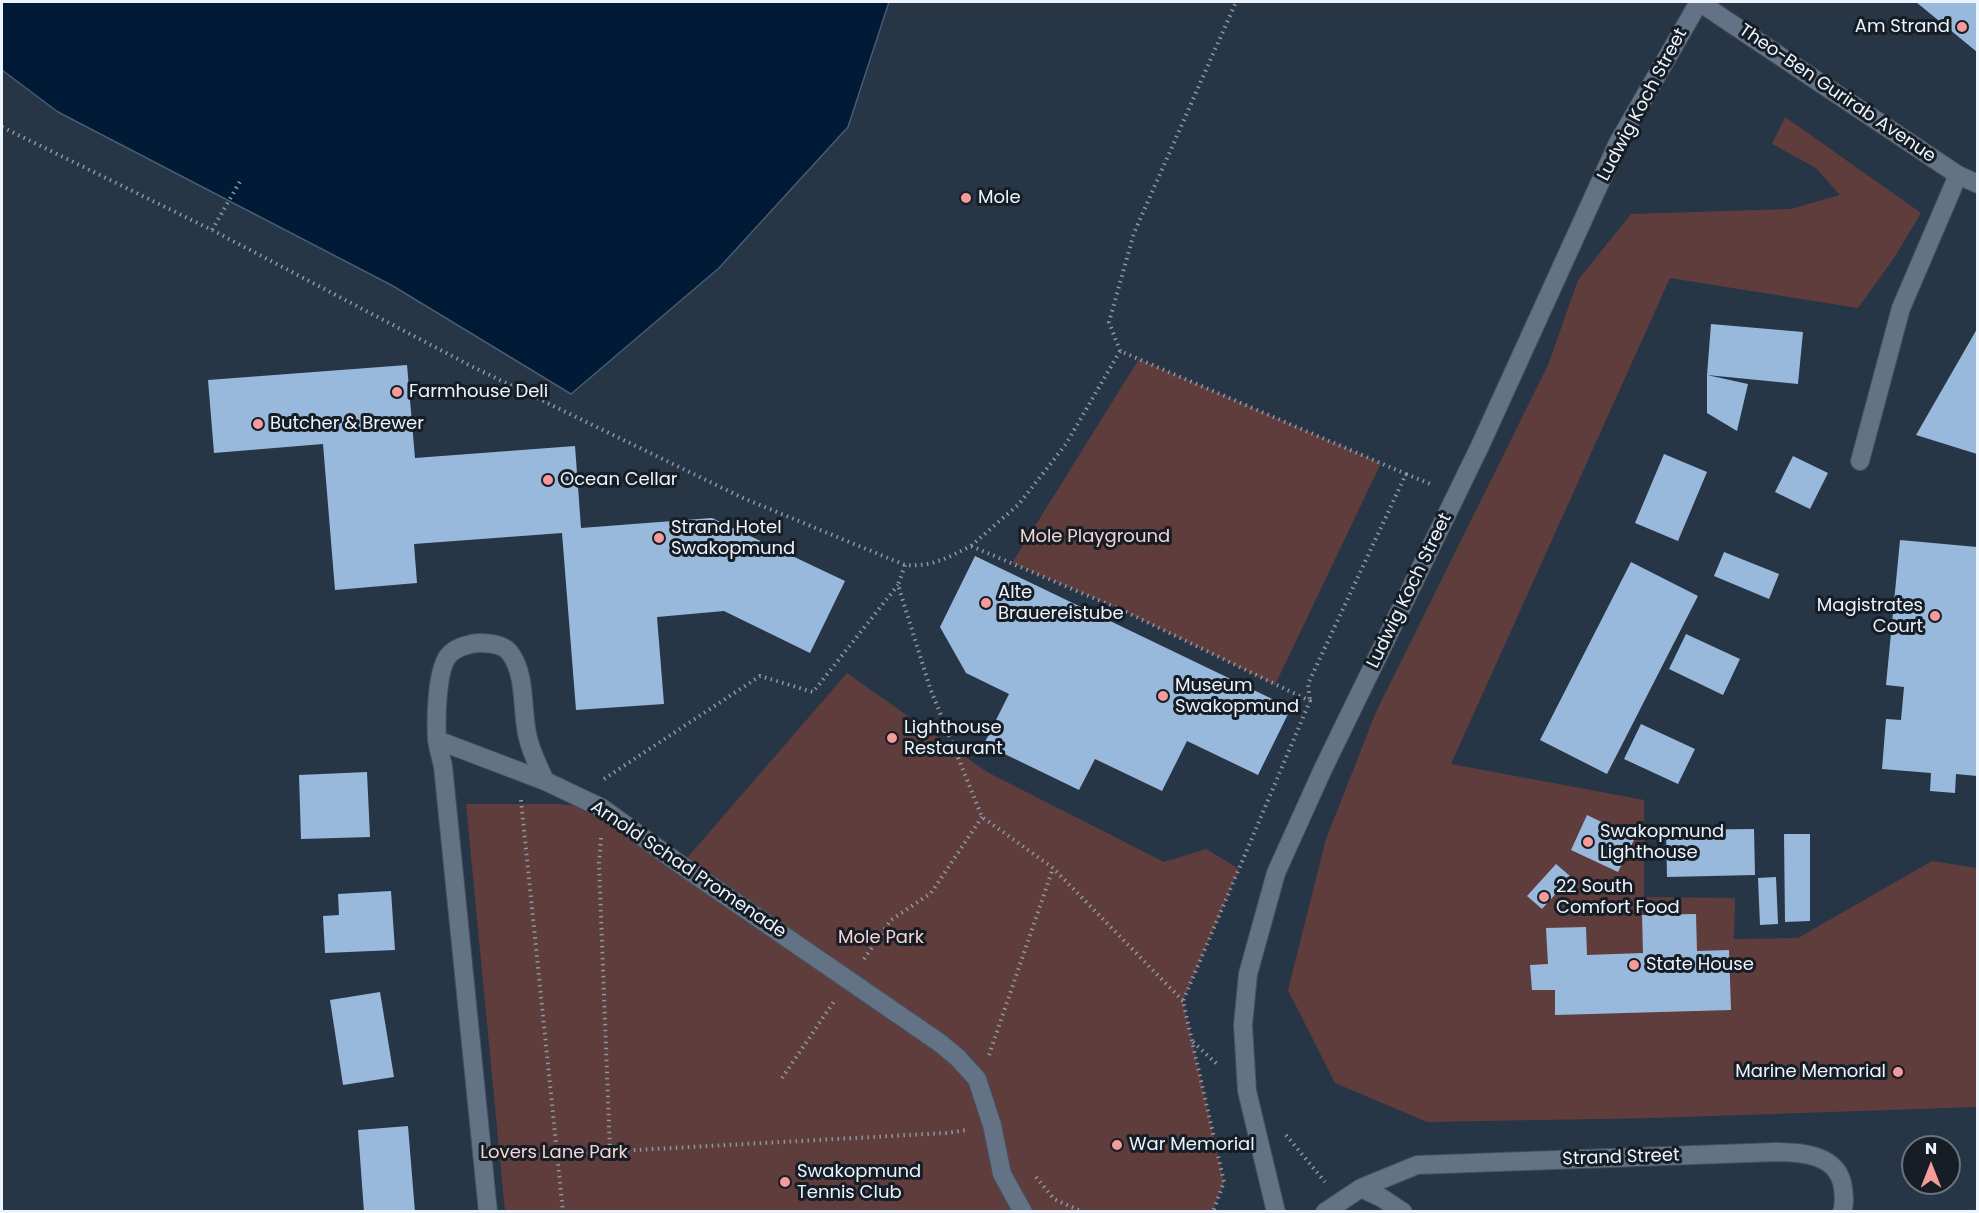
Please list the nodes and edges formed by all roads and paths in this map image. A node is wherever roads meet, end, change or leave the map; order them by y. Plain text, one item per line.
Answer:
1 (1236, 2) edge
2 (1699, 2) edge
3 (2, 127) edge
4 (1958, 175) junction
5 (242, 178) dead end
6 (1977, 184) edge
7 (212, 230) junction
8 (1120, 351) junction
9 (1860, 461) dead end
10 (970, 546) junction
11 (904, 565) junction
12 (898, 585) junction
13 (1310, 702) junction
14 (437, 740) junction
15 (545, 781) junction
16 (519, 790) dead end
17 (602, 808) junction
18 (982, 816) junction
19 (1053, 868) junction
20 (848, 980) junction
21 (1183, 1001) junction
22 (986, 1064) dead end
23 (782, 1078) dead end
24 (992, 1125) junction
25 (610, 1152) junction
26 (557, 1154) junction
27 (483, 1158) junction
28 (1361, 1188) junction
29 (1977, 1207) edge
30 (488, 1212) edge
31 (562, 1212) edge
32 (1023, 1212) edge
33 (1213, 1212) edge
34 (1276, 1212) edge
35 (1325, 1212) edge
36 (1403, 1212) edge
37 (1842, 1212) edge
38 (1973, 1212) edge

1 - 8 path
2 - 4 street, Theo-Ben Gurirab Avenue
2 - 34 street, Ludwig Koch Street
3 - 7 path
4 - 6 street, Theo-Ben Gurirab Avenue
4 - 9 street
5 - 7 path
7 - 11 path
8 - 10 path
8 - 13 path
10 - 11 path
10 - 13 path
11 - 12 path
12 - 17 path
12 - 18 path
13 - 21 path
14 - 15 street, Arnold Schad Promenade
14 - 15 street
14 - 27 street
15 - 17 street, Arnold Schad Promenade
16 - 26 path
17 - 20 street, Arnold Schad Promenade
17 - 25 path
18 - 19 path
18 - 20 path
19 - 21 path
19 - 22 path
20 - 23 path
20 - 24 street, Arnold Schad Promenade
21 - 33 path
24 - 25 path
24 - 32 street, Arnold Schad Promenade
25 - 26 path
26 - 27 path
26 - 31 path
27 - 30 street
28 - 35 street, Strand Street
28 - 36 street
28 - 37 street, Strand Street
29 - 38 path

